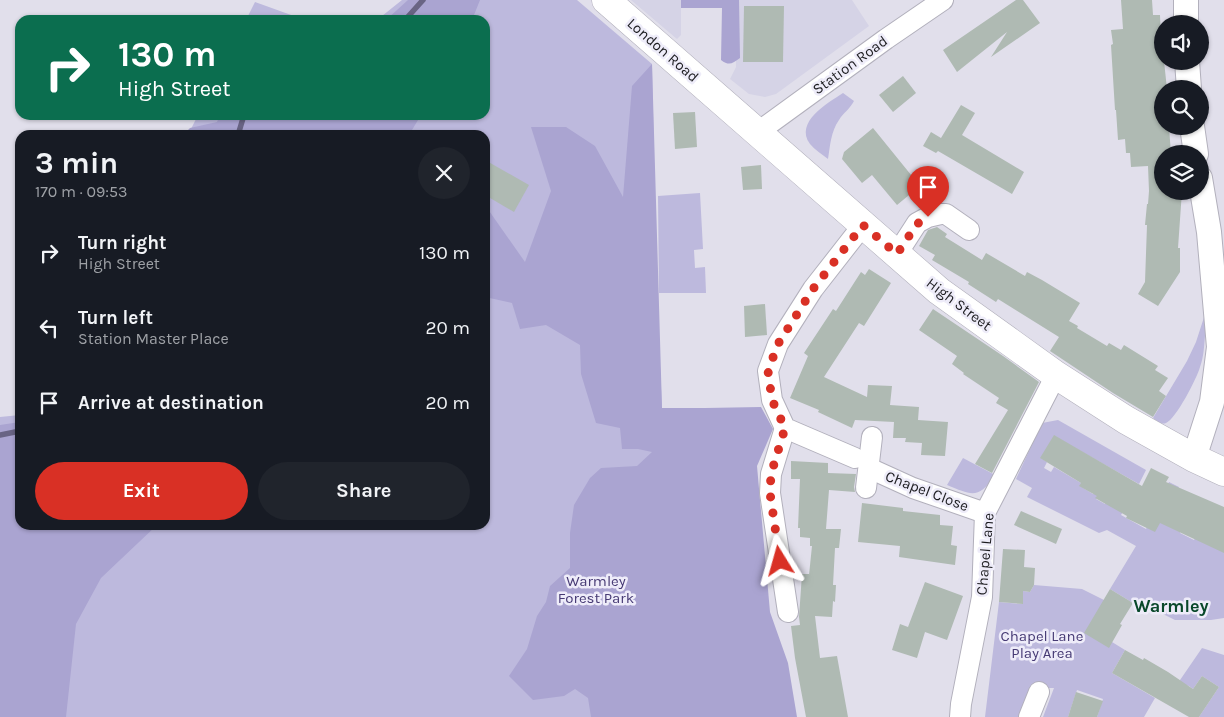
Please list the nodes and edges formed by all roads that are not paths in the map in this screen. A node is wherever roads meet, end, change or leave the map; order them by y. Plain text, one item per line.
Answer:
1 (606, 0) edge
2 (943, 0) edge
3 (1186, 0) edge
4 (1186, 15) edge
5 (720, 100) joint
6 (758, 132) junction
7 (1207, 200) edge
8 (863, 225) junction
9 (968, 230) dead end
10 (1217, 232) edge
11 (897, 254) junction
12 (1056, 375) junction
13 (785, 428) junction
14 (872, 437) dead end
15 (1194, 458) junction
16 (862, 463) junction
17 (1224, 472) edge
18 (866, 488) dead end
19 (985, 513) junction
20 (788, 612) dead end
21 (1039, 692) dead end
22 (960, 717) edge
23 (1029, 717) edge

1 - 5 main road, London Road
2 - 6 street, Station Road
3 - 4 street
5 - 6 main road, High Street
6 - 8 main road, High Street
7 - 10 street
8 - 11 main road, High Street
8 - 13 street
9 - 11 street
10 - 15 street
11 - 12 main road, High Street
12 - 15 main road, High Street
12 - 19 street, Chapel Lane
13 - 16 street
13 - 20 street
14 - 16 street, Chapel Close
15 - 17 main road, High Street
16 - 18 street, Chapel Close
16 - 19 street, Chapel Close
19 - 22 street, Chapel Lane
21 - 23 street

